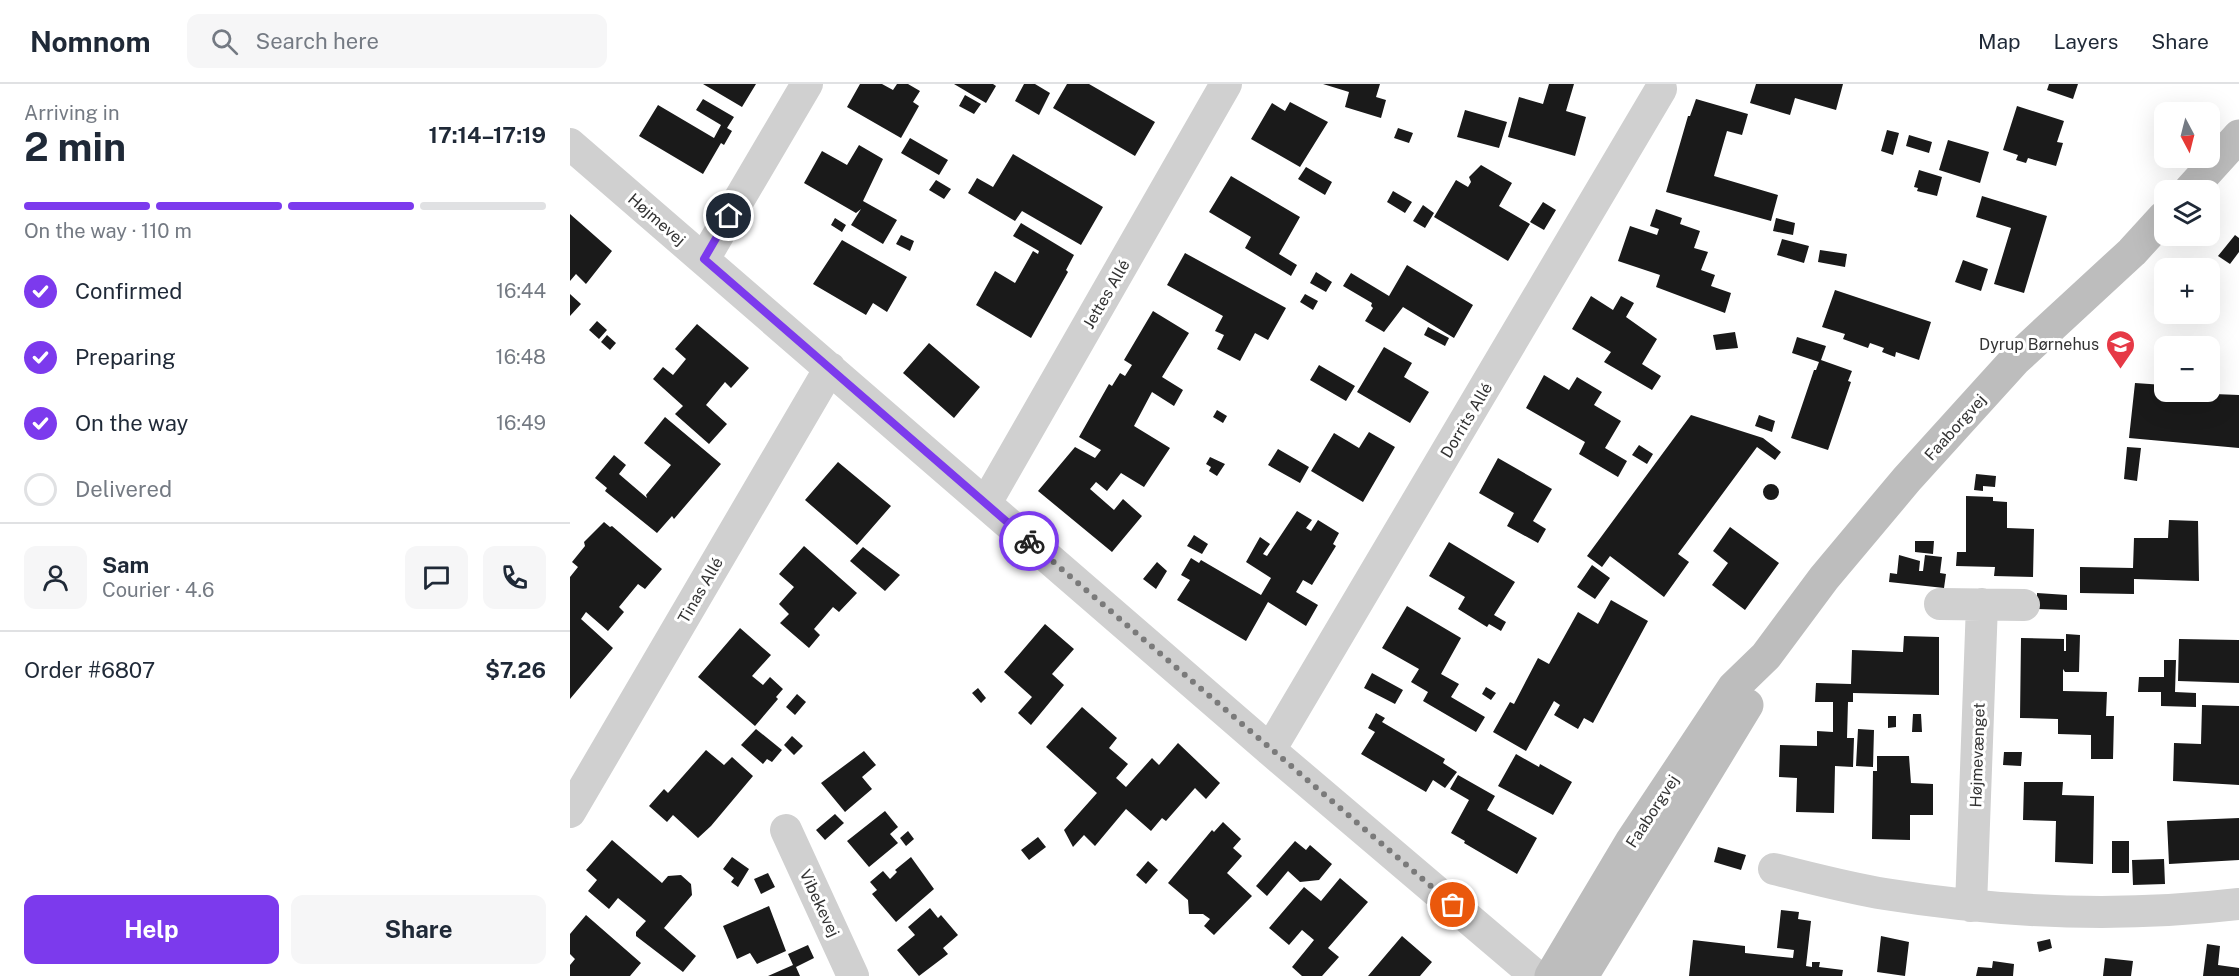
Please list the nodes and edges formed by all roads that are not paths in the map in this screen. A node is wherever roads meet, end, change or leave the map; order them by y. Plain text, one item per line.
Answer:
1 (807, 84) edge
2 (1226, 84) edge
3 (1661, 89) dead end
4 (2239, 136) edge
5 (570, 144) edge
6 (2199, 180) edge
7 (2154, 228) edge
8 (704, 259) junction
9 (830, 368) junction
10 (986, 503) junction
11 (1940, 604) dead end
12 (1982, 604) junction
13 (2024, 605) dead end
14 (1270, 750) junction
15 (570, 812) edge
16 (786, 830) dead end
17 (1774, 869) dead end
18 (2239, 904) edge
19 (1971, 906) junction
20 (1561, 974) edge
21 (853, 976) edge

1 - 8 street
2 - 10 street, Jettes Allé
3 - 14 street, Dorrits Allé
4 - 6 street
5 - 8 street, Højmevej
7 - 20 street, Faaborgvej
8 - 9 street, Højmevej
9 - 10 street, Højmevej
9 - 15 street, Tinas Allé
10 - 14 street, Højmevej
11 - 12 street
12 - 13 street
12 - 19 street, Højmevænget
14 - 20 street, Højmevej
16 - 21 street, Vibekevej
17 - 19 street
18 - 19 street

